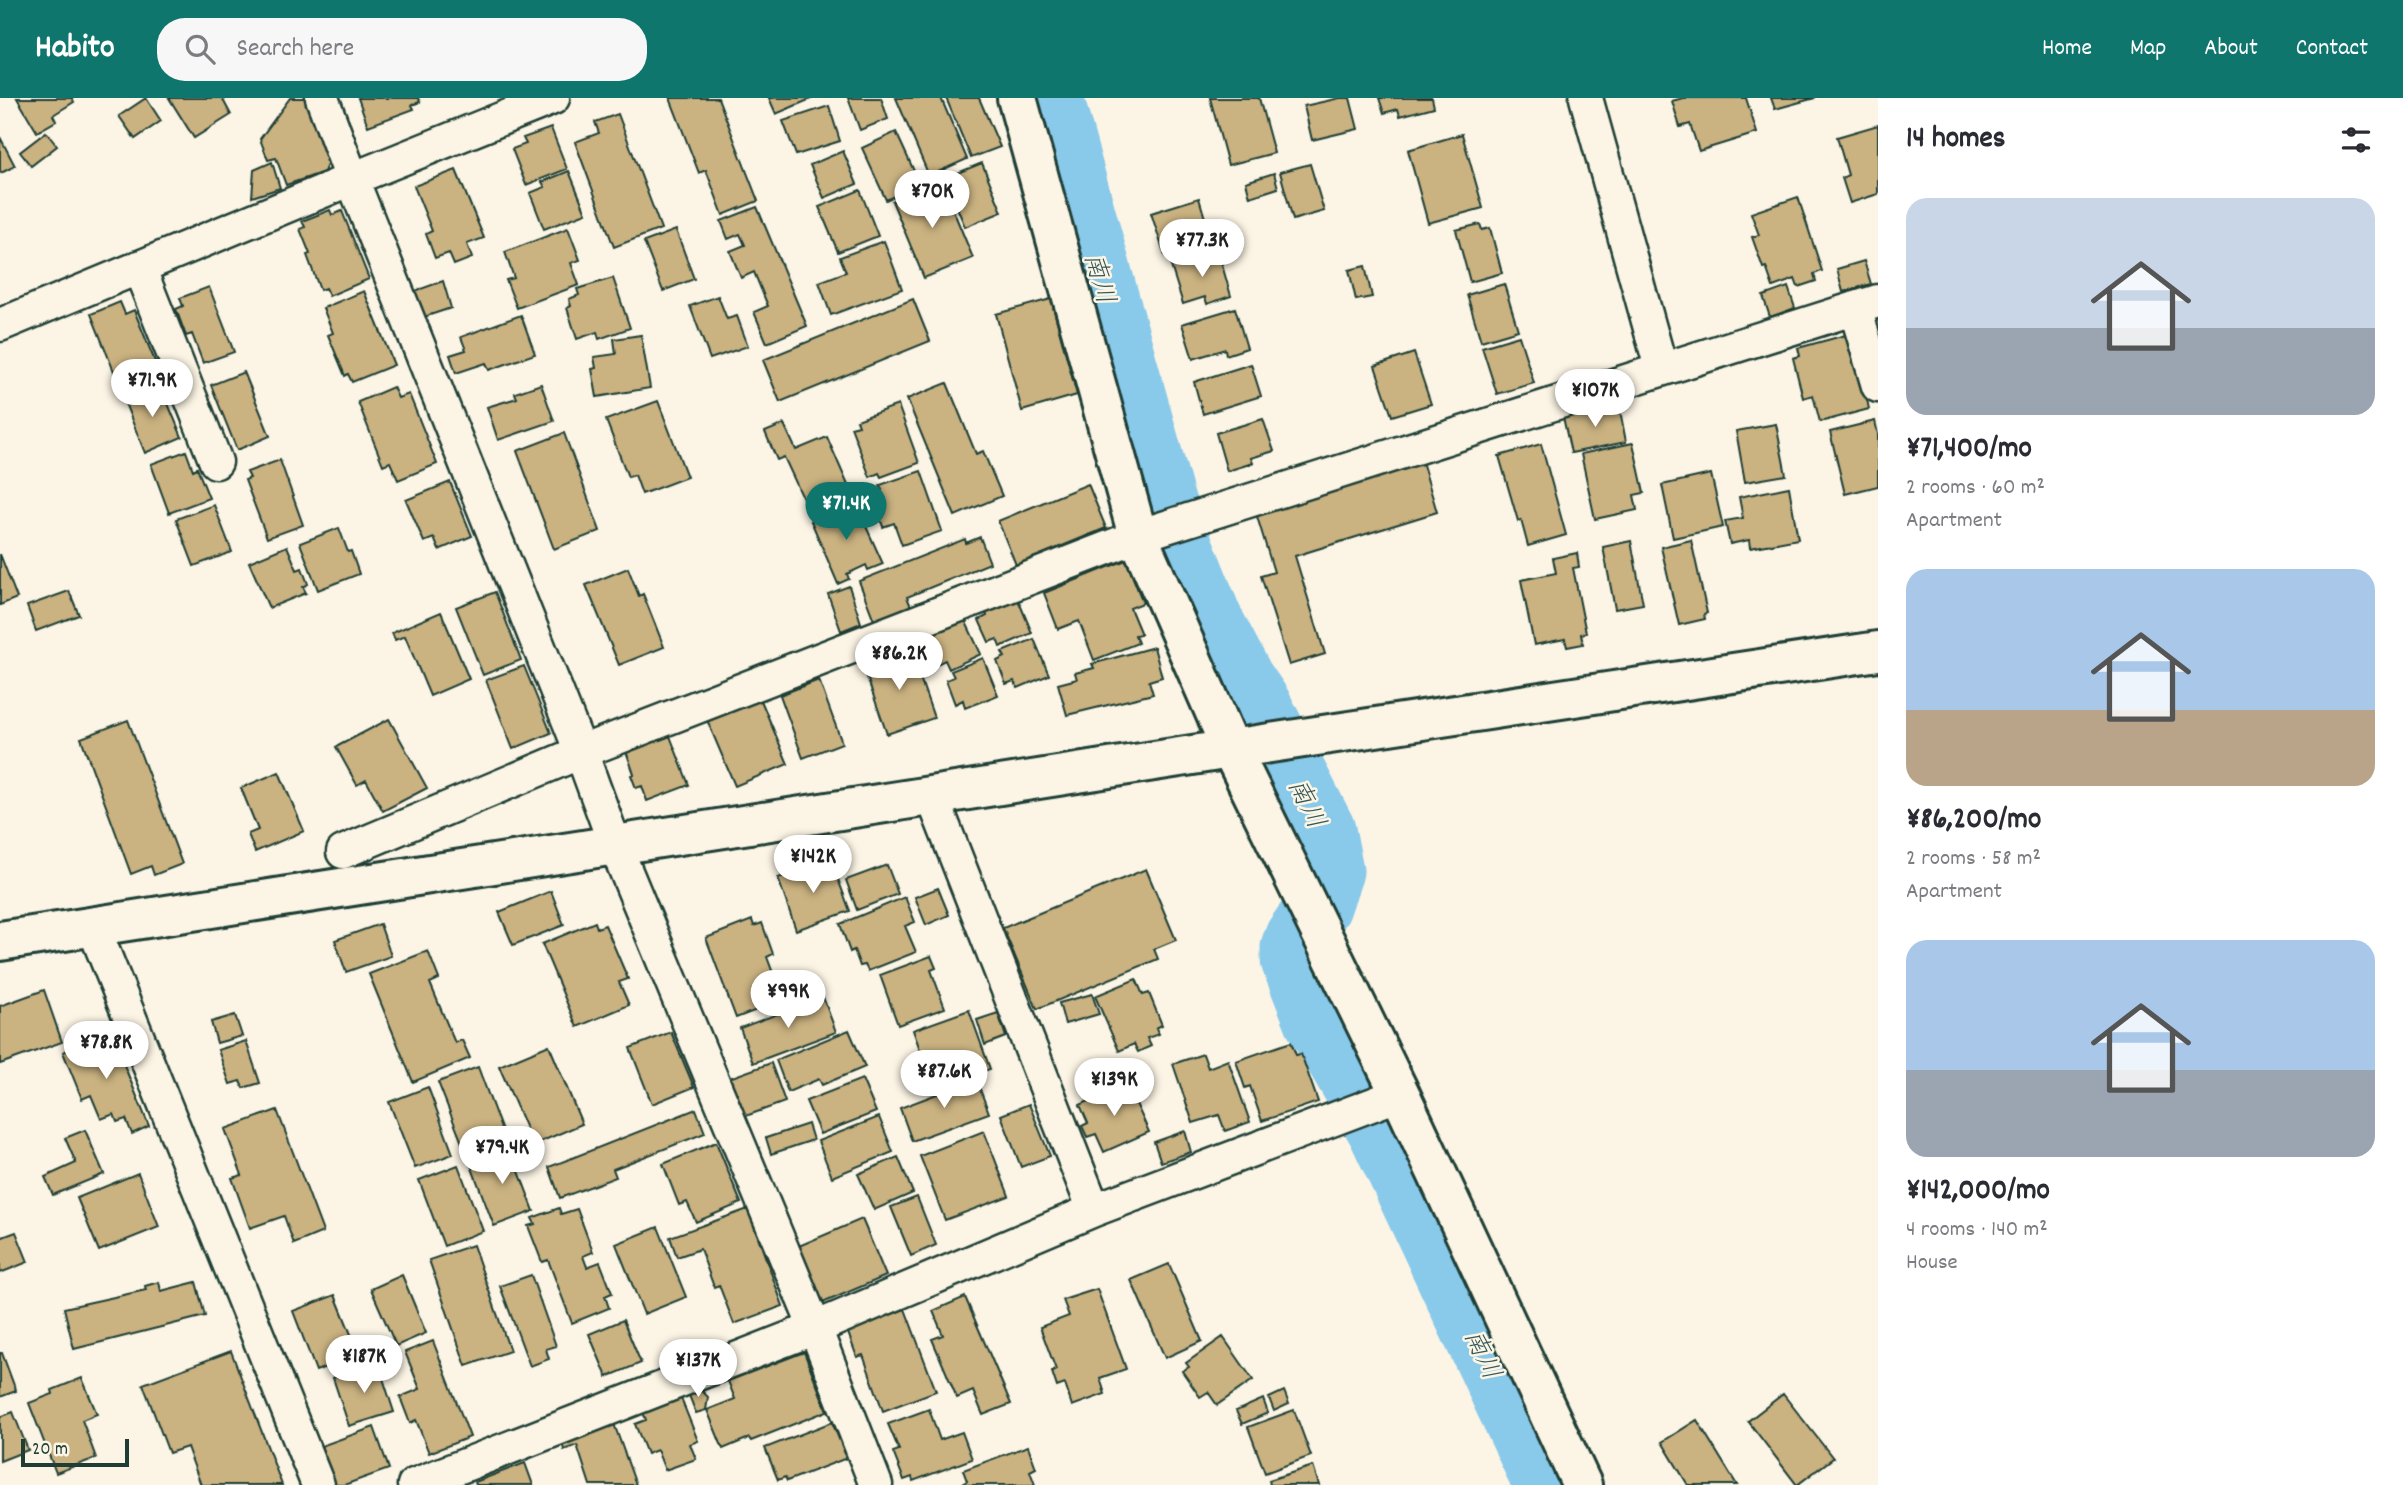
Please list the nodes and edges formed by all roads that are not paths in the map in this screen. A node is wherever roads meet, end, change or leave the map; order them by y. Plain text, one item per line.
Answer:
1 (322, 98) edge
2 (554, 98) edge
3 (1017, 98) edge
4 (1586, 98) edge
5 (352, 179) junction
6 (139, 267) junction
7 (1866, 305) edge
8 (0, 325) edge
9 (1661, 368) junction
10 (1878, 386) edge
11 (216, 462) dead end
12 (1138, 536) junction
13 (1878, 651) edge
14 (1231, 748) junction
15 (581, 752) junction
16 (932, 796) junction
17 (615, 845) junction
18 (343, 852) dead end
19 (93, 926) junction
20 (0, 941) edge
21 (1401, 1094) junction
22 (1094, 1210) junction
23 (815, 1328) junction
24 (318, 1485) edge
25 (414, 1485) edge
26 (876, 1485) edge
27 (1582, 1485) edge

1 - 5 street
2 - 5 street
3 - 12 street
4 - 9 street
5 - 6 street
5 - 15 street
6 - 8 street
6 - 11 street
7 - 9 street
7 - 10 street
9 - 12 street
12 - 14 street
12 - 15 street
13 - 14 street
14 - 16 street
14 - 21 street
15 - 17 street
15 - 18 street
16 - 17 street
16 - 22 street
17 - 19 street
17 - 23 street
19 - 20 street
19 - 24 street
21 - 22 street
21 - 27 street
22 - 23 street
23 - 25 street
23 - 26 street

